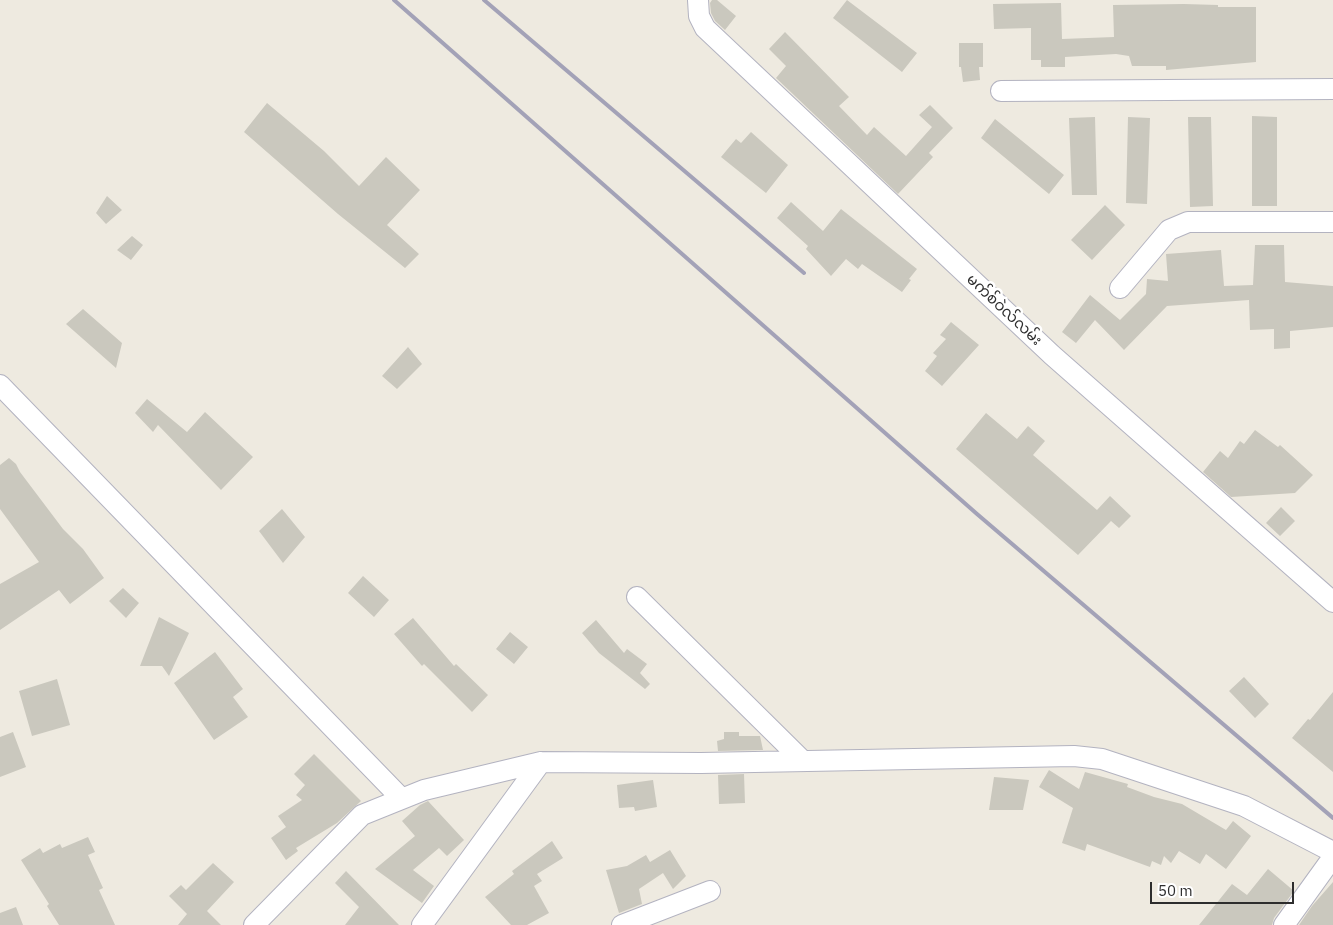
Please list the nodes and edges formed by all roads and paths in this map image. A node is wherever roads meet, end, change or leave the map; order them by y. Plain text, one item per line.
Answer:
1 (698, 0) edge
2 (1333, 89) edge
3 (1001, 91) dead end
4 (1333, 222) edge
5 (1120, 288) dead end
6 (0, 385) edge
7 (637, 597) dead end
8 (1333, 602) edge
9 (803, 761) junction
10 (541, 762) junction
11 (401, 798) junction
12 (1333, 852) edge
13 (1333, 857) edge
14 (710, 891) dead end
15 (254, 925) edge
16 (422, 925) edge
17 (622, 925) edge
18 (1284, 925) edge

1 - 8 street, မက်စ်ဝဲလ်လမ်း
2 - 3 street
4 - 5 street
6 - 11 street
7 - 9 street
9 - 10 street
9 - 12 street
10 - 11 street
10 - 16 street
11 - 15 street
13 - 18 street
14 - 17 street

